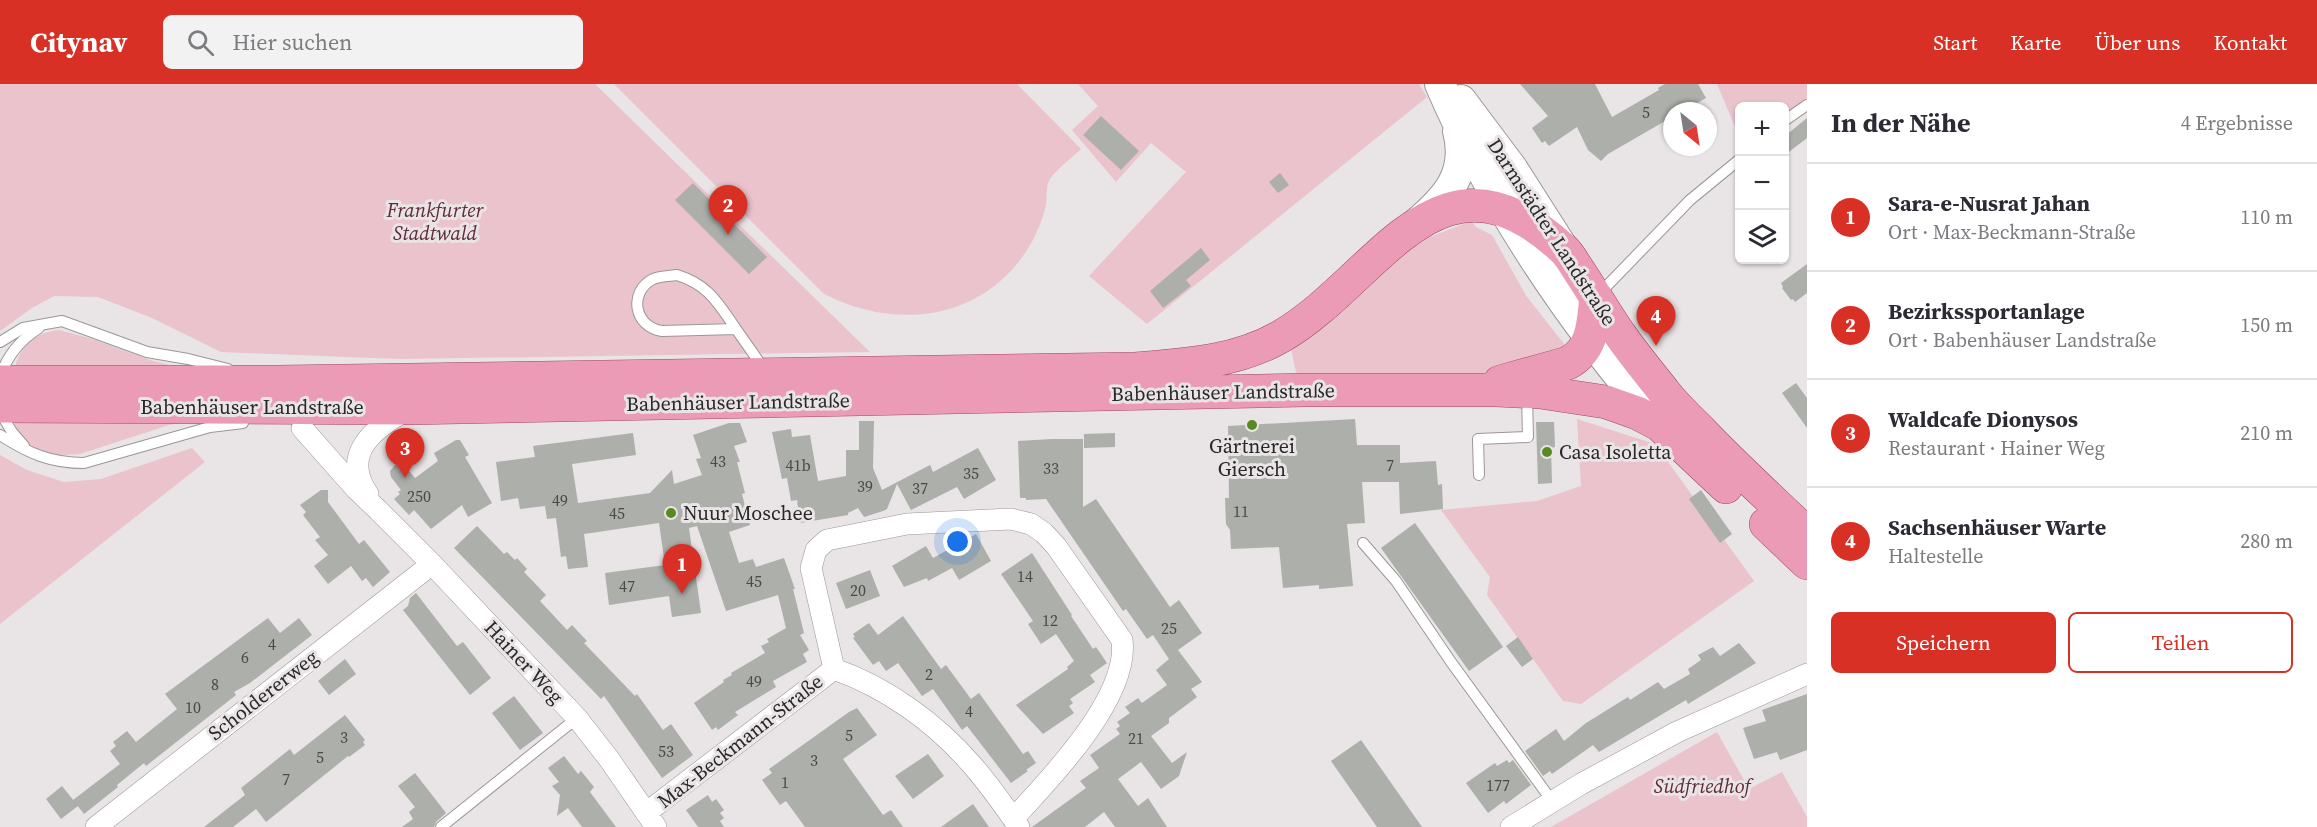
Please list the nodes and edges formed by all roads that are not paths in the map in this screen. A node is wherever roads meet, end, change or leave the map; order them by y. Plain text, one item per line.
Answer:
1 (1440, 84) edge
2 (1449, 84) edge
3 (1807, 105) edge
4 (1455, 117) junction
5 (1789, 118) edge
6 (1735, 163) edge
7 (1503, 208) junction
8 (1411, 227) junction
9 (1565, 250) junction
10 (1596, 297) junction
11 (44, 325) junction
12 (1298, 326) junction
13 (736, 329) junction
14 (1590, 339) junction
15 (0, 342) edge
16 (768, 374) junction
17 (0, 377) edge
18 (0, 382) edge
19 (278, 382) junction
20 (1475, 389) junction
21 (1305, 390) junction
22 (1527, 392) junction
23 (0, 406) edge
24 (0, 412) edge
25 (398, 415) junction
26 (364, 421) dead end
27 (254, 422) dead end
28 (302, 424) dead end
29 (1660, 425) junction
30 (0, 435) edge
31 (32, 453) junction
32 (1479, 475) dead end
33 (378, 510) junction
34 (1807, 534) edge
35 (1363, 543) dead end
36 (1807, 563) edge
37 (432, 564) junction
38 (834, 669) junction
39 (1807, 674) edge
40 (577, 718) junction
41 (1552, 801) junction
42 (651, 820) edge
43 (1016, 823) edge
44 (96, 827) edge
45 (441, 827) edge
46 (1512, 827) edge

1 - 4 main road, Darmstädter Landstraße
2 - 9 main road, Darmstädter Landstraße
3 - 5 lane
4 - 7 main road, Darmstädter Landstraße
4 - 8 main road, Babenhäuser Landstraße
6 - 10 lane
7 - 8 main road, Babenhäuser Landstraße
7 - 9 main road, Babenhäuser Landstraße
7 - 14 main road, Darmstädter Landstraße
8 - 12 main road, Babenhäuser Landstraße
9 - 10 main road, Darmstädter Landstraße
10 - 14 main road
10 - 34 main road, Darmstädter Landstraße
11 - 15 lane
11 - 17 lane
11 - 19 lane
12 - 16 main road, Babenhäuser Landstraße
12 - 21 main road
13 - 13 lane
13 - 16 lane
14 - 20 main road
14 - 29 main road, Darmstädter Landstraße
16 - 19 main road, Babenhäuser Landstraße
18 - 19 main road, Babenhäuser Landstraße
20 - 21 main road, Babenhäuser Landstraße
20 - 22 main road, Darmstädter Landstraße
21 - 25 main road, Babenhäuser Landstraße
22 - 29 main road, Darmstädter Landstraße
22 - 32 lane
23 - 25 main road, Babenhäuser Landstraße
24 - 31 lane
25 - 26 lane
25 - 33 street, Hainer Weg
27 - 31 lane
28 - 33 street, Hainer Weg
29 - 36 main road, Darmstädter Landstraße
30 - 31 lane
33 - 37 street, Hainer Weg
35 - 41 lane
37 - 40 street, Hainer Weg
37 - 44 street, Scholdererweg
38 - 42 street, Max-Beckmann-Straße
38 - 43 street, Max-Beckmann-Straße
38 - 43 street, Max-Beckmann-Straße
39 - 41 street
40 - 42 street, Hainer Weg
40 - 45 lane
41 - 46 street

